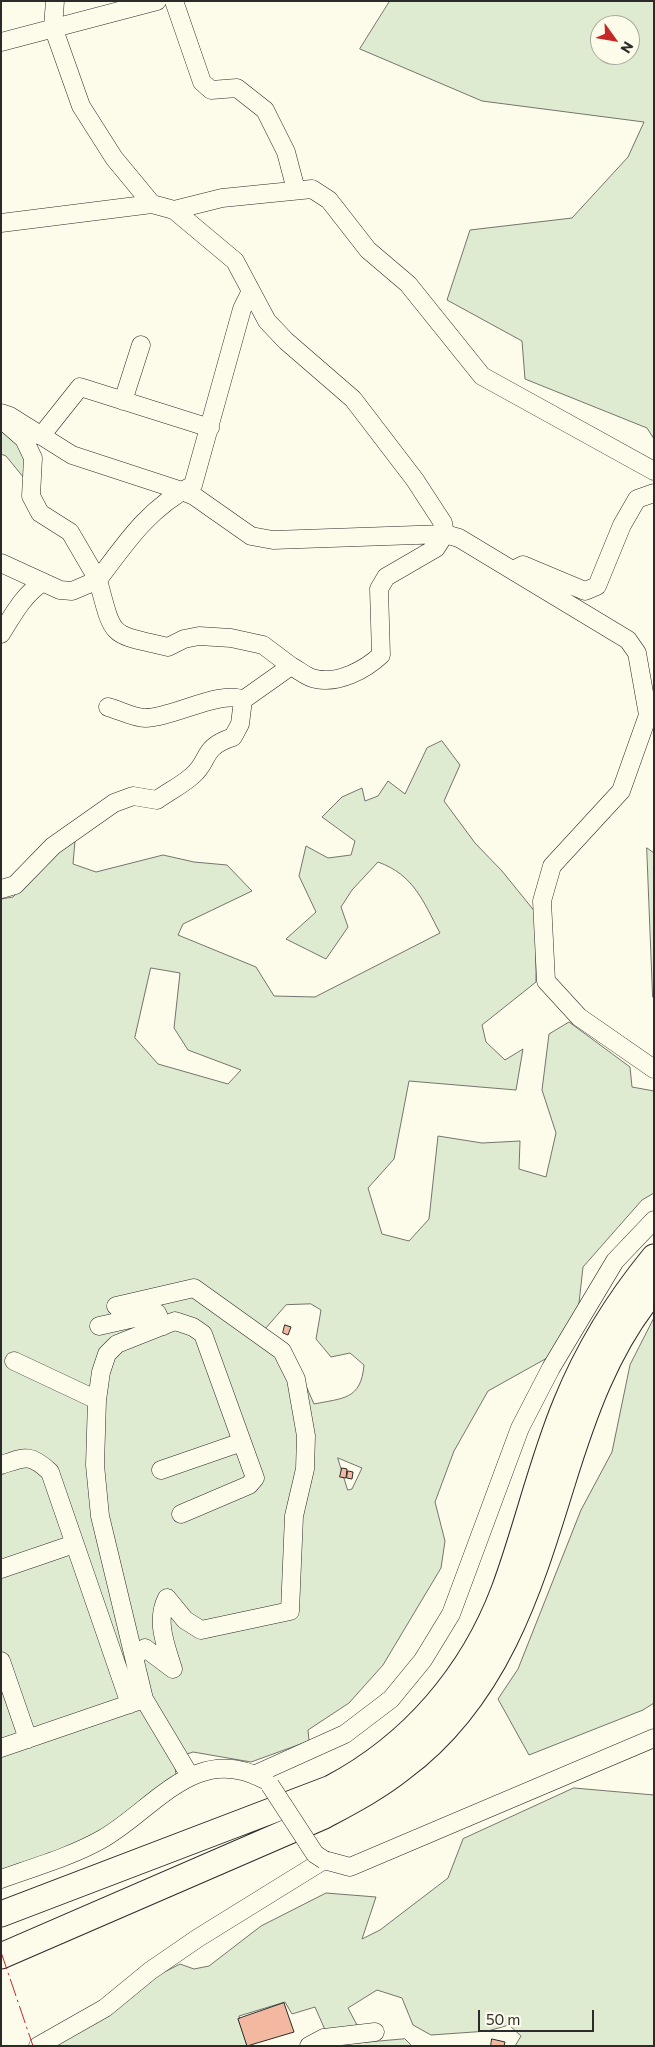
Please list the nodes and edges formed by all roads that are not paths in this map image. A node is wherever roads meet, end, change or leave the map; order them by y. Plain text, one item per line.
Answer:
1 (55, 1) edge
2 (157, 1) edge
3 (174, 1) edge
4 (53, 27) junction
5 (1, 42) edge
6 (296, 190) junction
7 (152, 204) junction
8 (174, 210) junction
9 (1, 224) edge
10 (251, 291) junction
11 (141, 346) dead end
12 (123, 401) junction
13 (1, 413) edge
14 (1, 421) edge
15 (210, 428) junction
16 (41, 436) junction
17 (654, 471) edge
18 (182, 491) junction
19 (654, 493) edge
20 (445, 534) junction
21 (1, 563) edge
22 (512, 570) junction
23 (98, 580) junction
24 (43, 582) junction
25 (1, 634) edge
26 (291, 666) junction
27 (243, 700) junction
28 (108, 707) dead end
29 (1, 889) edge
30 (654, 1068) edge
31 (654, 1220) edge
32 (654, 1258) edge
33 (654, 1290) edge
34 (116, 1306) dead end
35 (100, 1326) dead end
36 (163, 1326) junction
37 (14, 1361) dead end
38 (97, 1400) junction
39 (242, 1442) junction
40 (1, 1465) edge
41 (161, 1470) dead end
42 (181, 1514) dead end
43 (74, 1544) junction
44 (1, 1569) edge
45 (134, 1657) junction
46 (1, 1661) edge
47 (137, 1701) junction
48 (654, 1738) edge
49 (28, 1739) junction
50 (1, 1748) edge
51 (254, 1774) junction
52 (190, 1776) junction
53 (351, 1777) junction
54 (286, 1833) junction
55 (324, 1860) junction
56 (1, 1879) edge
57 (1, 1914) edge
58 (1, 1938) edge
59 (1, 1956) edge
60 (1, 1975) edge
61 (375, 2032) dead end
62 (38, 2046) edge
63 (310, 2046) edge

1 - 4 street
2 - 4 street
3 - 6 street
4 - 5 street
4 - 7 street
6 - 8 street
6 - 17 street
7 - 8 street
7 - 9 street
8 - 10 street
10 - 15 street
10 - 20 street
11 - 12 street
12 - 15 street
12 - 16 street
13 - 16 street
14 - 23 street
15 - 18 street
16 - 18 street
18 - 20 street
18 - 23 street
19 - 22 street
20 - 22 street
20 - 26 street
21 - 24 street
22 - 30 street
23 - 24 street
23 - 26 street
24 - 25 street
26 - 27 street
27 - 28 street
27 - 29 street
31 - 51 street
32 - 53 highway
33 - 54 highway
34 - 45 street
35 - 36 street
36 - 38 street
36 - 39 street
37 - 38 street
38 - 45 street
39 - 41 street
39 - 42 street
40 - 43 street
43 - 44 street
43 - 47 street
45 - 47 street
46 - 49 street
47 - 49 street
47 - 52 street
48 - 55 street
49 - 50 street
51 - 52 street
51 - 55 street, bridge
52 - 56 street
53 - 57 highway
53 - 58 highway
54 - 59 highway
54 - 60 highway
55 - 62 street
61 - 63 street

